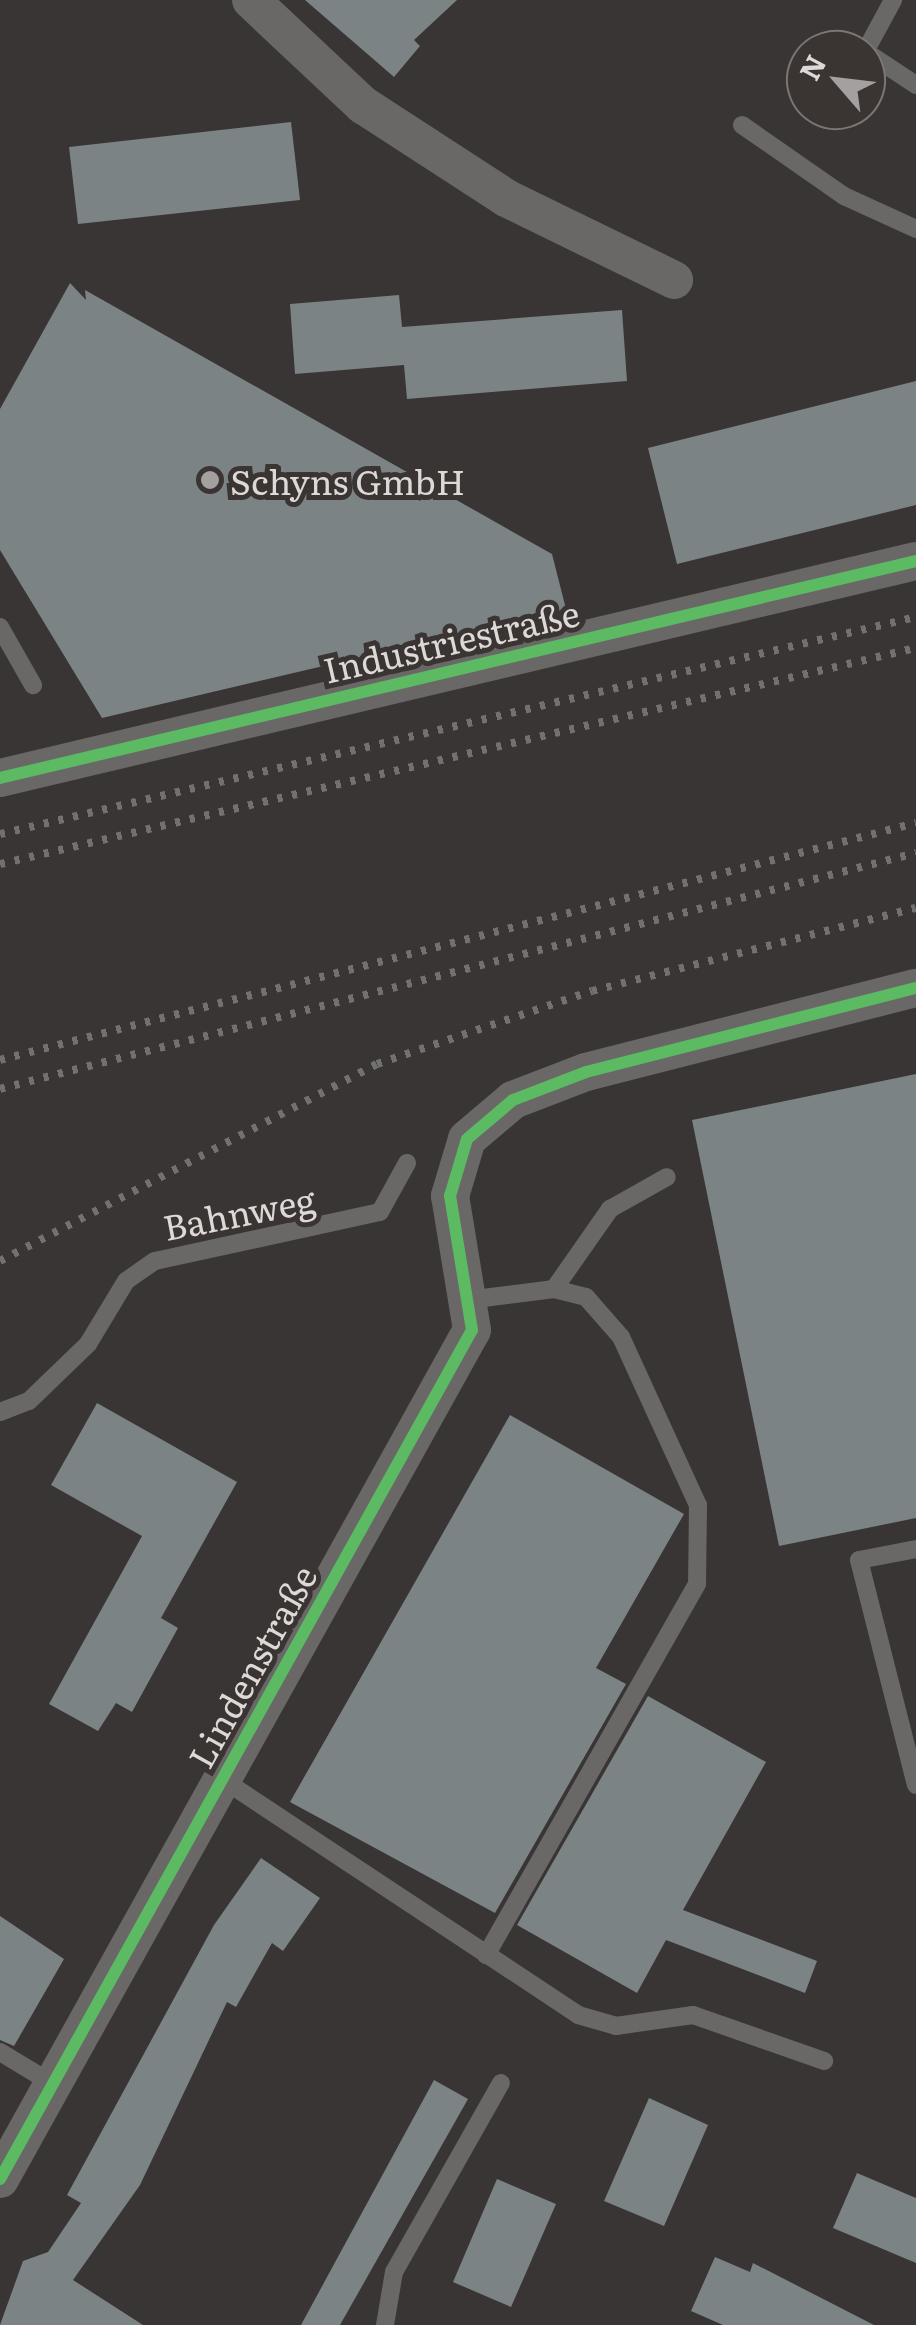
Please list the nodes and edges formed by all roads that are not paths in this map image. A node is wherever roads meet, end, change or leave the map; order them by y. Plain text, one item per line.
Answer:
1 (251, 0) edge
2 (893, 0) edge
3 (877, 30) edge
4 (886, 65) edge
5 (916, 85) edge
6 (742, 125) dead end
7 (916, 229) edge
8 (674, 280) dead end
9 (916, 561) edge
10 (0, 628) edge
11 (34, 685) dead end
12 (0, 778) edge
13 (916, 988) edge
14 (407, 1163) dead end
15 (667, 1177) dead end
16 (554, 1289) junction
17 (467, 1300) junction
18 (0, 1412) edge
19 (916, 1549) edge
20 (222, 1780) junction
21 (916, 1785) edge
22 (486, 1954) junction
23 (0, 2052) edge
24 (824, 2062) dead end
25 (501, 2083) dead end
26 (53, 2084) junction
27 (0, 2180) edge
28 (384, 2325) edge

1 - 8 street
2 - 3 lane
4 - 5 lane
6 - 7 lane
9 - 12 street, Industriestraße
10 - 11 lane
13 - 17 street, Lindenstraße
14 - 18 lane, Bahnweg
15 - 16 lane
16 - 17 lane
16 - 22 lane
17 - 20 street, Lindenstraße
19 - 21 lane
20 - 22 lane
20 - 26 street, Lindenstraße
22 - 24 lane
23 - 26 lane
25 - 28 lane
26 - 27 street, Lindenstraße

